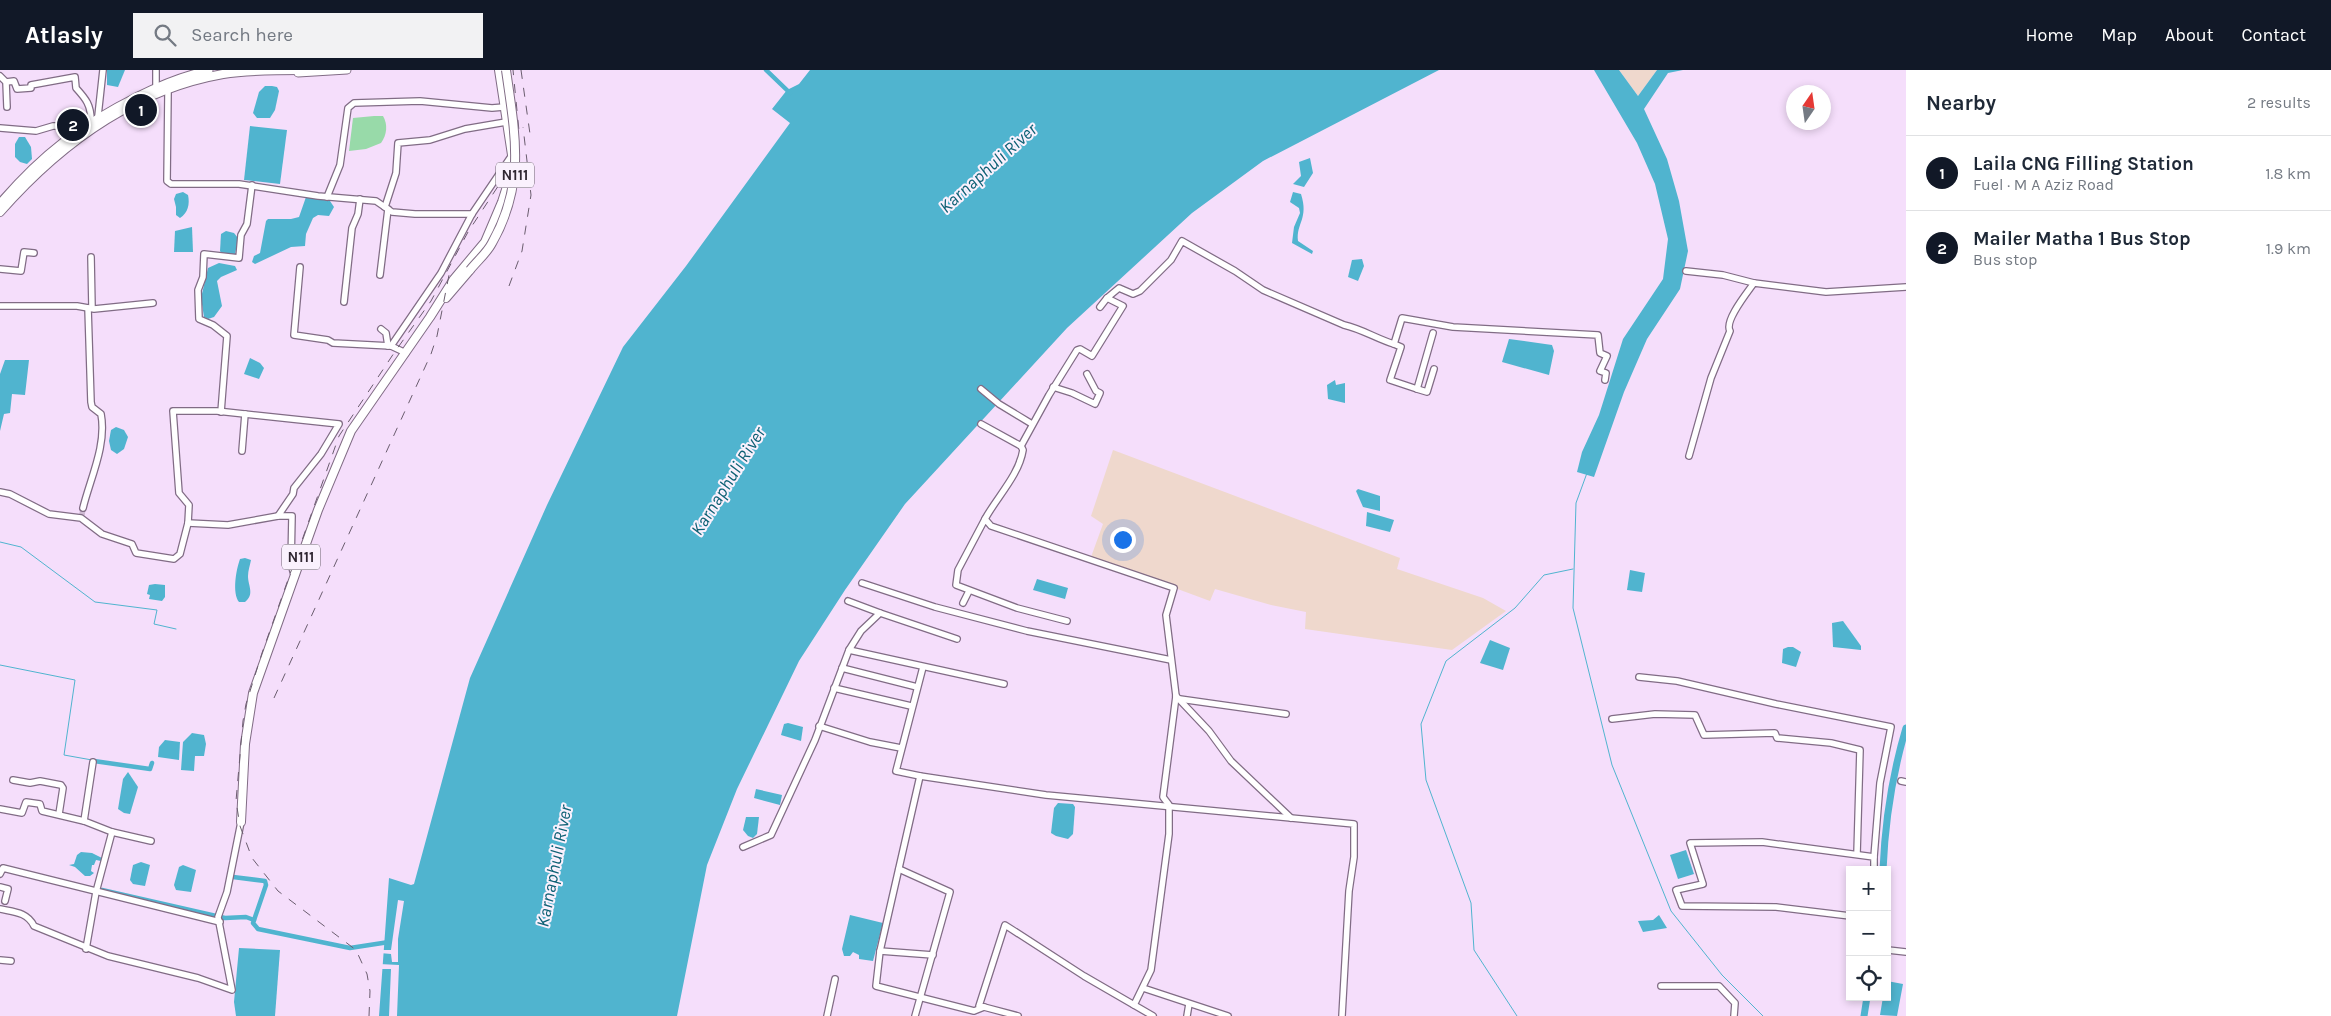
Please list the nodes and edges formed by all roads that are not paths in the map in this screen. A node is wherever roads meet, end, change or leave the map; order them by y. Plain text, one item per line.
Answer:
1 (102, 70) edge
2 (156, 70) edge
3 (209, 70) edge
4 (221, 70) edge
5 (303, 70) edge
6 (310, 70) edge
7 (322, 70) edge
8 (347, 70) edge
9 (499, 70) edge
10 (506, 70) edge
11 (0, 76) edge
12 (6, 82) junction
13 (156, 87) junction
14 (168, 93) junction
15 (7, 107) dead end
16 (504, 107) junction
17 (98, 116) junction
18 (91, 120) junction
19 (506, 122) junction
20 (82, 126) junction
21 (0, 128) edge
22 (512, 156) junction
23 (252, 185) junction
24 (327, 197) junction
25 (360, 199) junction
26 (0, 203) edge
27 (0, 206) edge
28 (386, 208) junction
29 (0, 214) edge
30 (472, 214) junction
31 (34, 253) dead end
32 (91, 257) dead end
33 (300, 267) dead end
34 (0, 269) edge
35 (1686, 272) dead end
36 (380, 275) dead end
37 (1754, 283) junction
38 (1906, 288) edge
39 (1107, 298) junction
40 (344, 302) dead end
41 (153, 303) dead end
42 (0, 306) edge
43 (1100, 307) dead end
44 (90, 308) junction
45 (430, 317) junction
46 (381, 329) dead end
47 (1433, 333) dead end
48 (1394, 344) junction
49 (389, 346) junction
50 (406, 352) junction
51 (1434, 369) dead end
52 (1087, 374) dead end
53 (1604, 380) dead end
54 (1053, 387) junction
55 (980, 389) dead end
56 (1417, 389) junction
57 (221, 412) junction
58 (244, 414) junction
59 (981, 424) dead end
60 (1032, 424) junction
61 (1022, 446) junction
62 (242, 451) dead end
63 (1689, 456) dead end
64 (0, 492) edge
65 (83, 508) tunnel mouth
66 (278, 516) junction
67 (986, 519) junction
68 (188, 523) junction
69 (294, 574) junction
70 (862, 583) dead end
71 (969, 591) junction
72 (848, 601) dead end
73 (964, 604) dead end
74 (880, 613) junction
75 (1067, 621) dead end
76 (957, 639) dead end
77 (849, 650) junction
78 (1171, 660) junction
79 (923, 667) junction
80 (842, 668) junction
81 (1639, 677) dead end
82 (1004, 684) dead end
83 (917, 687) junction
84 (834, 688) junction
85 (1178, 697) junction
86 (911, 706) junction
87 (1286, 714) dead end
88 (1612, 719) dead end
89 (819, 726) junction
90 (901, 748) junction
91 (93, 762) dead end
92 (920, 776) junction
93 (13, 780) dead end
94 (1169, 805) junction
95 (0, 809) edge
96 (59, 814) junction
97 (1291, 818) junction
98 (84, 821) junction
99 (241, 822) joint
100 (112, 832) junction
101 (151, 841) dead end
102 (743, 847) dead end
103 (1857, 854) junction
104 (1874, 857) junction
105 (1874, 866) edge
106 (898, 868) junction
107 (0, 874) edge
108 (0, 887) edge
109 (96, 892) junction
110 (5, 901) dead end
111 (0, 908) edge
112 (1846, 915) edge
113 (219, 918) junction
114 (86, 948) junction
115 (1891, 950) edge
116 (880, 951) junction
117 (1906, 952) edge
118 (933, 955) junction
119 (0, 960) edge
120 (11, 961) dead end
121 (835, 979) dead end
122 (1661, 986) dead end
123 (1143, 988) junction
124 (920, 998) junction
125 (1134, 1004) junction
126 (1189, 1004) junction
127 (984, 1007) junction
128 (1209, 1009) junction
129 (827, 1016) edge
130 (915, 1016) edge
131 (1018, 1016) edge
132 (1153, 1016) edge
133 (1187, 1016) edge
134 (1207, 1016) edge
135 (1228, 1016) edge
136 (1342, 1016) edge
137 (1734, 1016) edge

1 - 17 street
2 - 13 street
3 - 13 main road
4 - 27 highway
5 - 29 highway
6 - 7 highway
8 - 14 main road
9 - 16 highway, N111
10 - 45 highway, N111, bridge
11 - 12 street
12 - 15 street
12 - 18 street
13 - 17 main road
14 - 23 street
14 - 29 main road
16 - 19 highway, N111
16 - 24 street
17 - 18 main road
18 - 20 main road
19 - 22 highway, N111
19 - 28 street
20 - 21 street
20 - 26 main road
22 - 30 street
22 - 45 highway, N111
23 - 24 street
23 - 57 street
24 - 25 street
25 - 28 street
25 - 40 street
28 - 30 street
28 - 36 street
30 - 49 street
31 - 34 street
32 - 44 street
33 - 49 street
35 - 37 street
37 - 38 street
37 - 63 street
39 - 43 street
39 - 48 street
39 - 54 street
41 - 44 street
42 - 44 street
44 - 65 street
45 - 50 highway, N111
46 - 49 street
47 - 56 street
48 - 53 street
48 - 56 street
49 - 50 street
50 - 69 highway, N111
51 - 56 street
52 - 54 street
54 - 60 street
55 - 60 street
57 - 58 street
57 - 68 street
58 - 62 street
58 - 66 street
59 - 61 street
60 - 61 street
61 - 67 street
64 - 68 street
66 - 68 street
66 - 69 street
67 - 71 street
67 - 78 street
69 - 99 highway, N111
70 - 78 street
71 - 73 street
71 - 75 street
72 - 74 street
74 - 76 street
74 - 77 street
77 - 79 street
77 - 80 street
78 - 85 street
79 - 82 street
79 - 83 street
80 - 83 street
80 - 84 street
81 - 104 street
83 - 86 street
84 - 86 street
84 - 89 street
85 - 87 street
85 - 94 street
85 - 97 street
86 - 90 street
88 - 103 street
89 - 90 street
89 - 102 street
90 - 92 street
91 - 98 street
92 - 94 street
92 - 106 street
93 - 96 street
94 - 97 street
94 - 123 street
95 - 96 street
96 - 98 street
97 - 136 street
98 - 100 street
99 - 113 street
100 - 101 street
100 - 109 street
103 - 104 street
103 - 112 street
104 - 105 street
106 - 116 street
106 - 118 street
107 - 109 street
108 - 110 street
109 - 113 street
109 - 114 street
111 - 114 street
113 - 114 street
115 - 117 street
116 - 118 street
116 - 124 street
118 - 124 street
119 - 120 street
121 - 129 street
122 - 137 street
123 - 125 street
123 - 126 street
124 - 127 street
124 - 130 street
125 - 127 street
125 - 132 street
126 - 128 street
126 - 133 street
127 - 131 street
128 - 134 street
128 - 135 street

